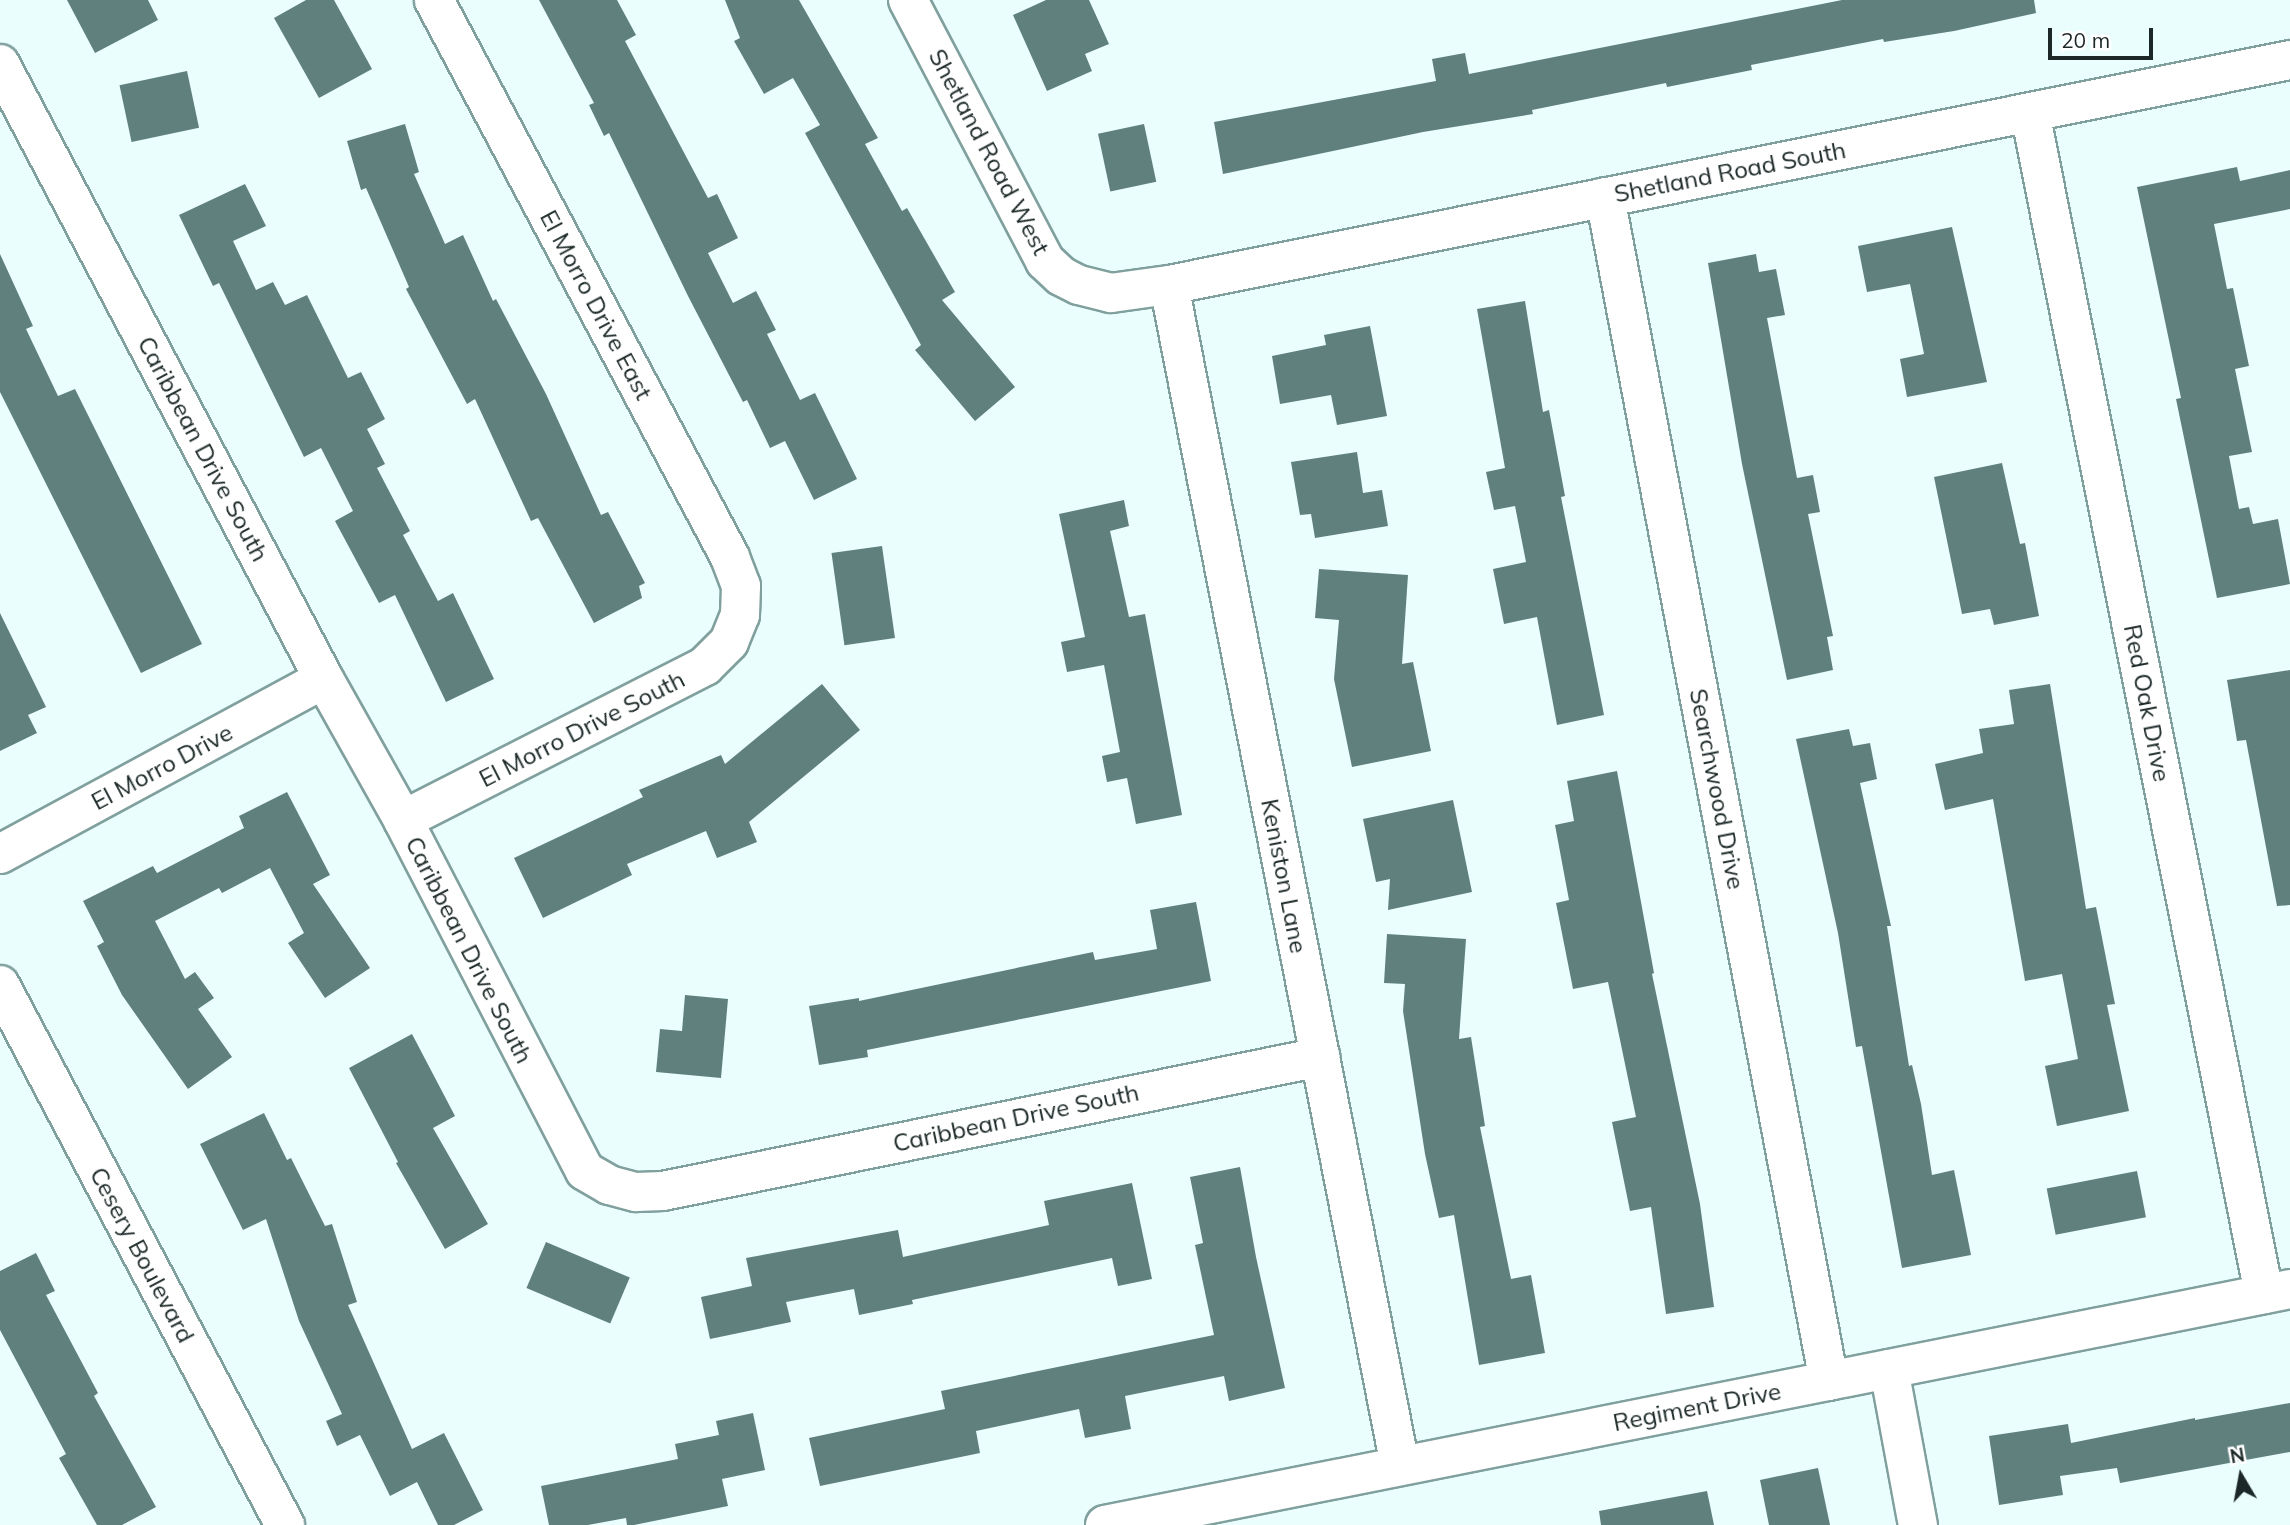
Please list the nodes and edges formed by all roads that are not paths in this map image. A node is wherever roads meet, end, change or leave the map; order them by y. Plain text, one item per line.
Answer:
1 (434, 0) edge
2 (908, 0) edge
3 (2290, 60) edge
4 (0, 64) edge
5 (2030, 112) junction
6 (1605, 197) junction
7 (1169, 285) junction
8 (740, 615) joint
9 (324, 679) junction
10 (403, 820) junction
11 (0, 854) edge
12 (0, 985) edge
13 (1320, 1056) junction
14 (2277, 1292) edge
15 (1889, 1369) junction
16 (1829, 1381) junction
17 (1401, 1466) junction
18 (285, 1525) edge
19 (1105, 1525) edge
20 (1918, 1525) edge

1 - 8 street, El Morro Drive East
2 - 7 street, Shetland Road West
3 - 5 street, Shetland Road South
4 - 9 street, Caribbean Drive South
5 - 6 street, Shetland Road South
5 - 14 street, Red Oak Drive
6 - 7 street, Shetland Road South
6 - 16 street, Searchwood Drive
7 - 13 street, Keniston Lane
8 - 10 street, El Morro Drive South
9 - 10 street, Caribbean Drive South
9 - 11 street, El Morro Drive
10 - 13 street, Caribbean Drive South
12 - 18 street, Cesery Boulevard
13 - 17 street, Keniston Lane
14 - 15 street, Regiment Drive
15 - 16 street, Regiment Drive
15 - 20 street
16 - 17 street, Regiment Drive
17 - 19 street, Regiment Drive

